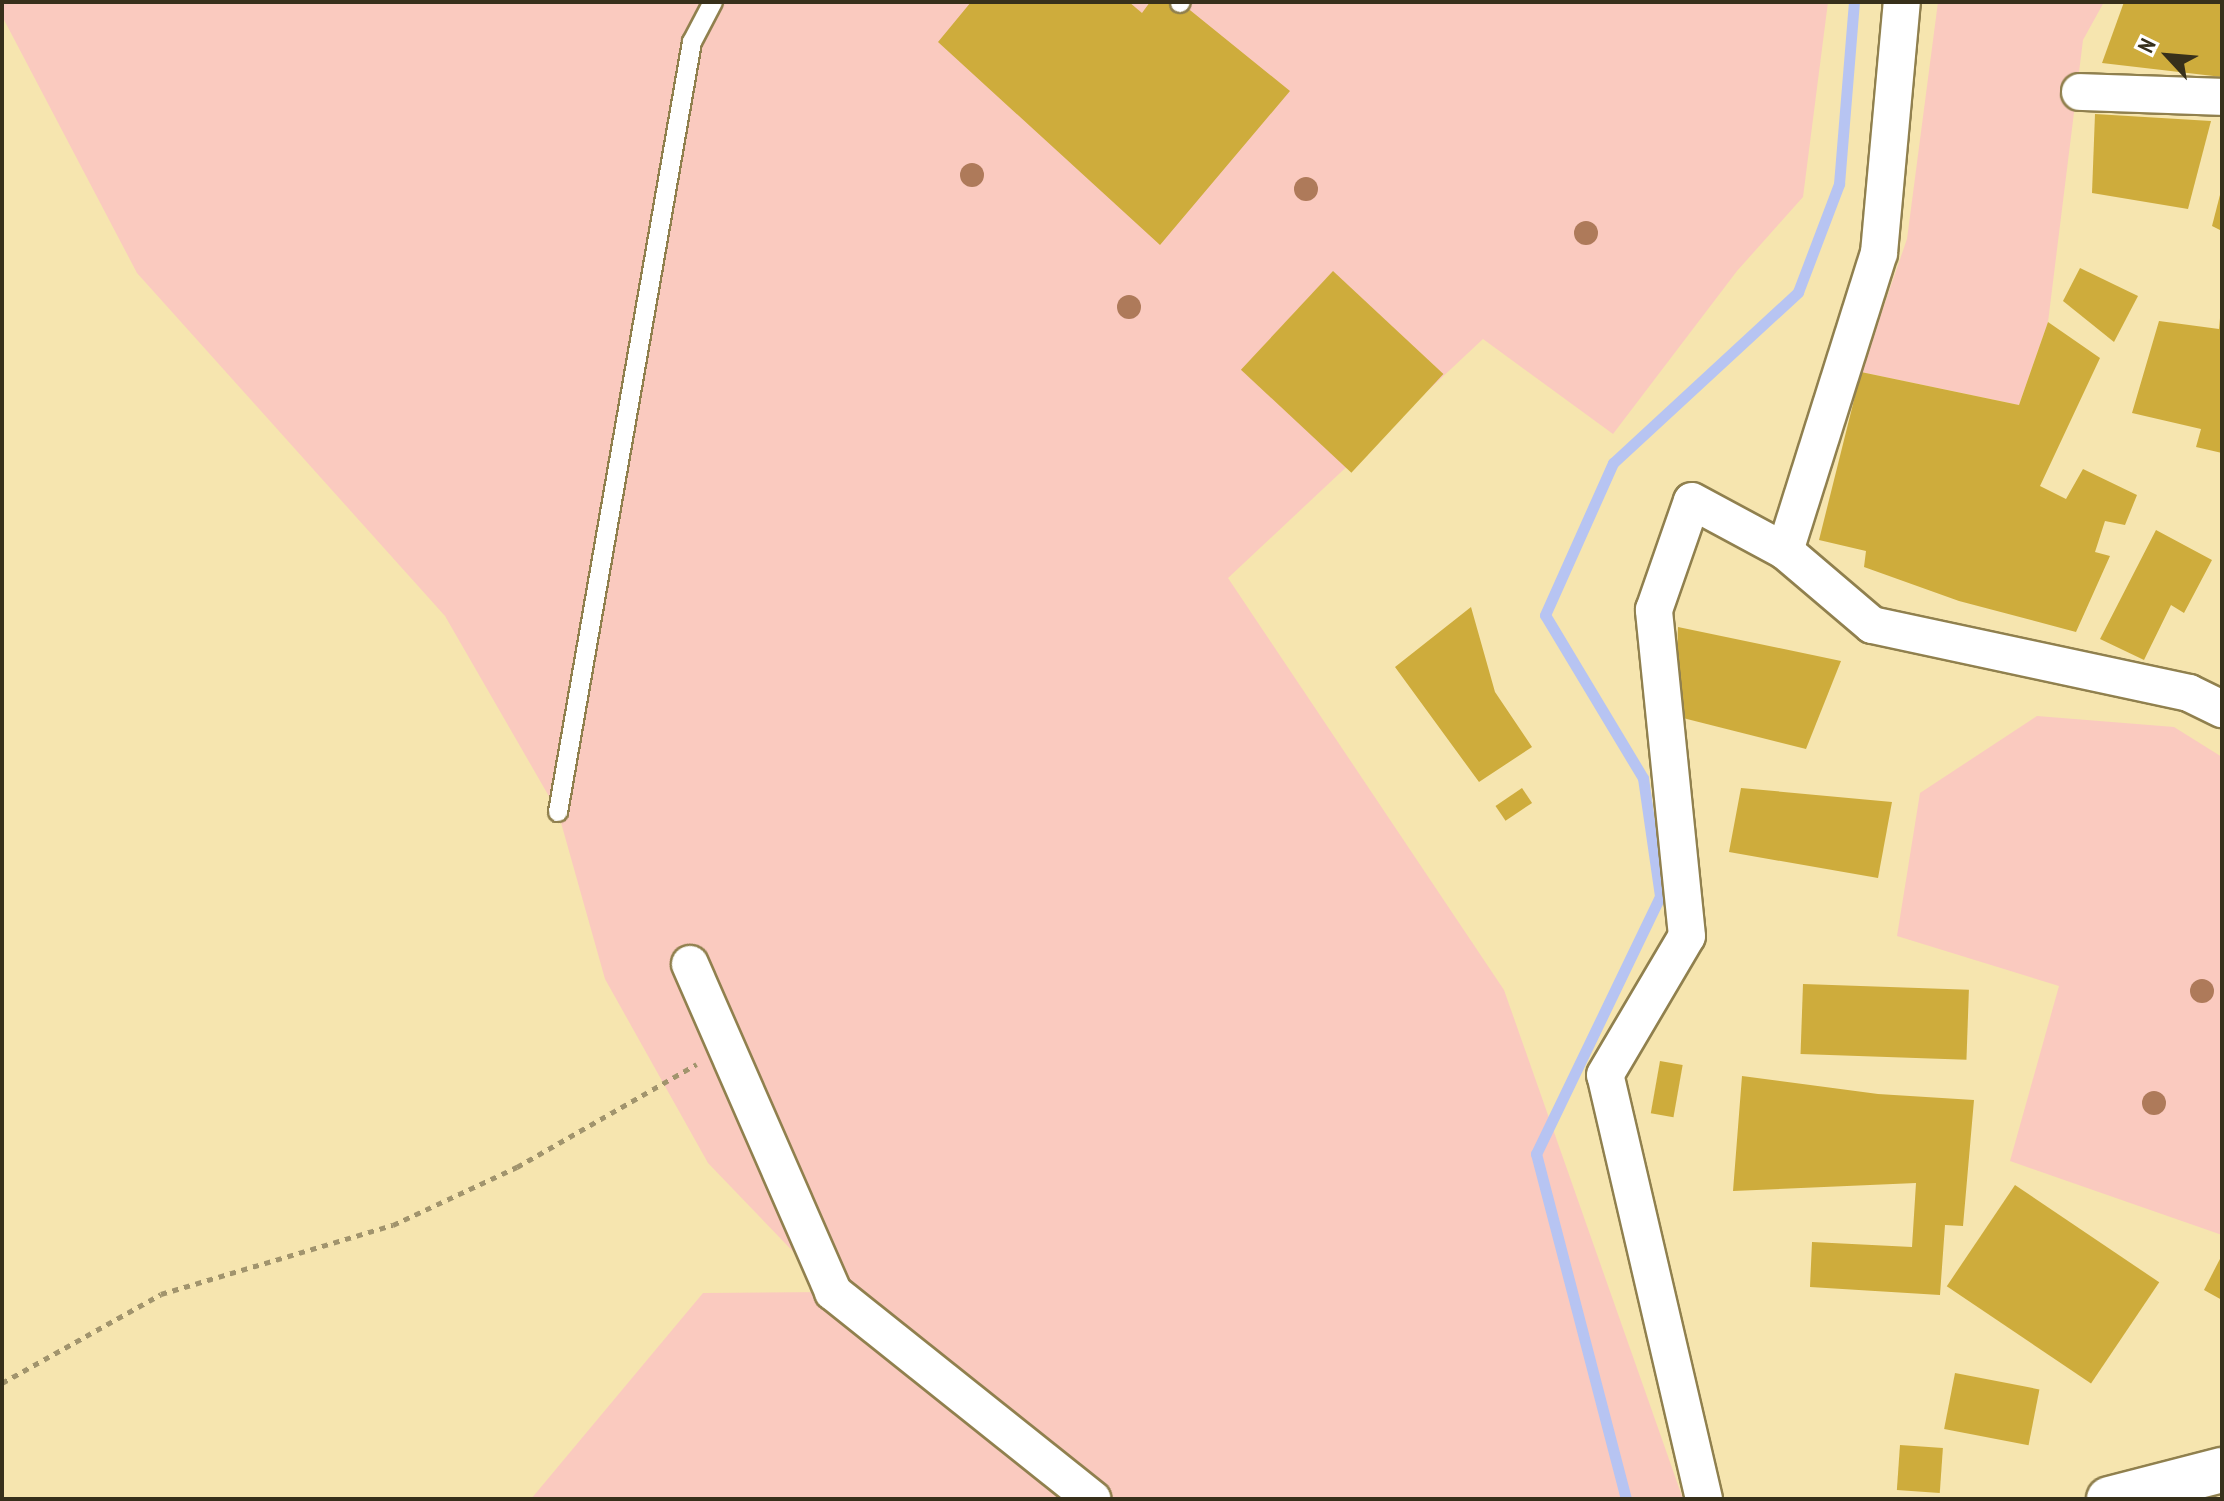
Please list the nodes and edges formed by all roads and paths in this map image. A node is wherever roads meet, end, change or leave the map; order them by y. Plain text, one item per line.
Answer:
1 (713, 2) edge
2 (1902, 2) edge
3 (2080, 92) dead end
4 (2222, 97) edge
5 (1785, 551) junction
6 (2222, 709) edge
7 (558, 812) dead end
8 (690, 964) dead end
9 (727, 1049) junction
10 (2, 1383) edge
11 (2222, 1470) edge
12 (1092, 1499) edge
13 (1704, 1499) edge
14 (2109, 1499) edge

1 - 7 lane
2 - 5 street
3 - 4 street
5 - 6 street
5 - 13 street
8 - 9 street
9 - 10 path
9 - 12 street
11 - 14 street

